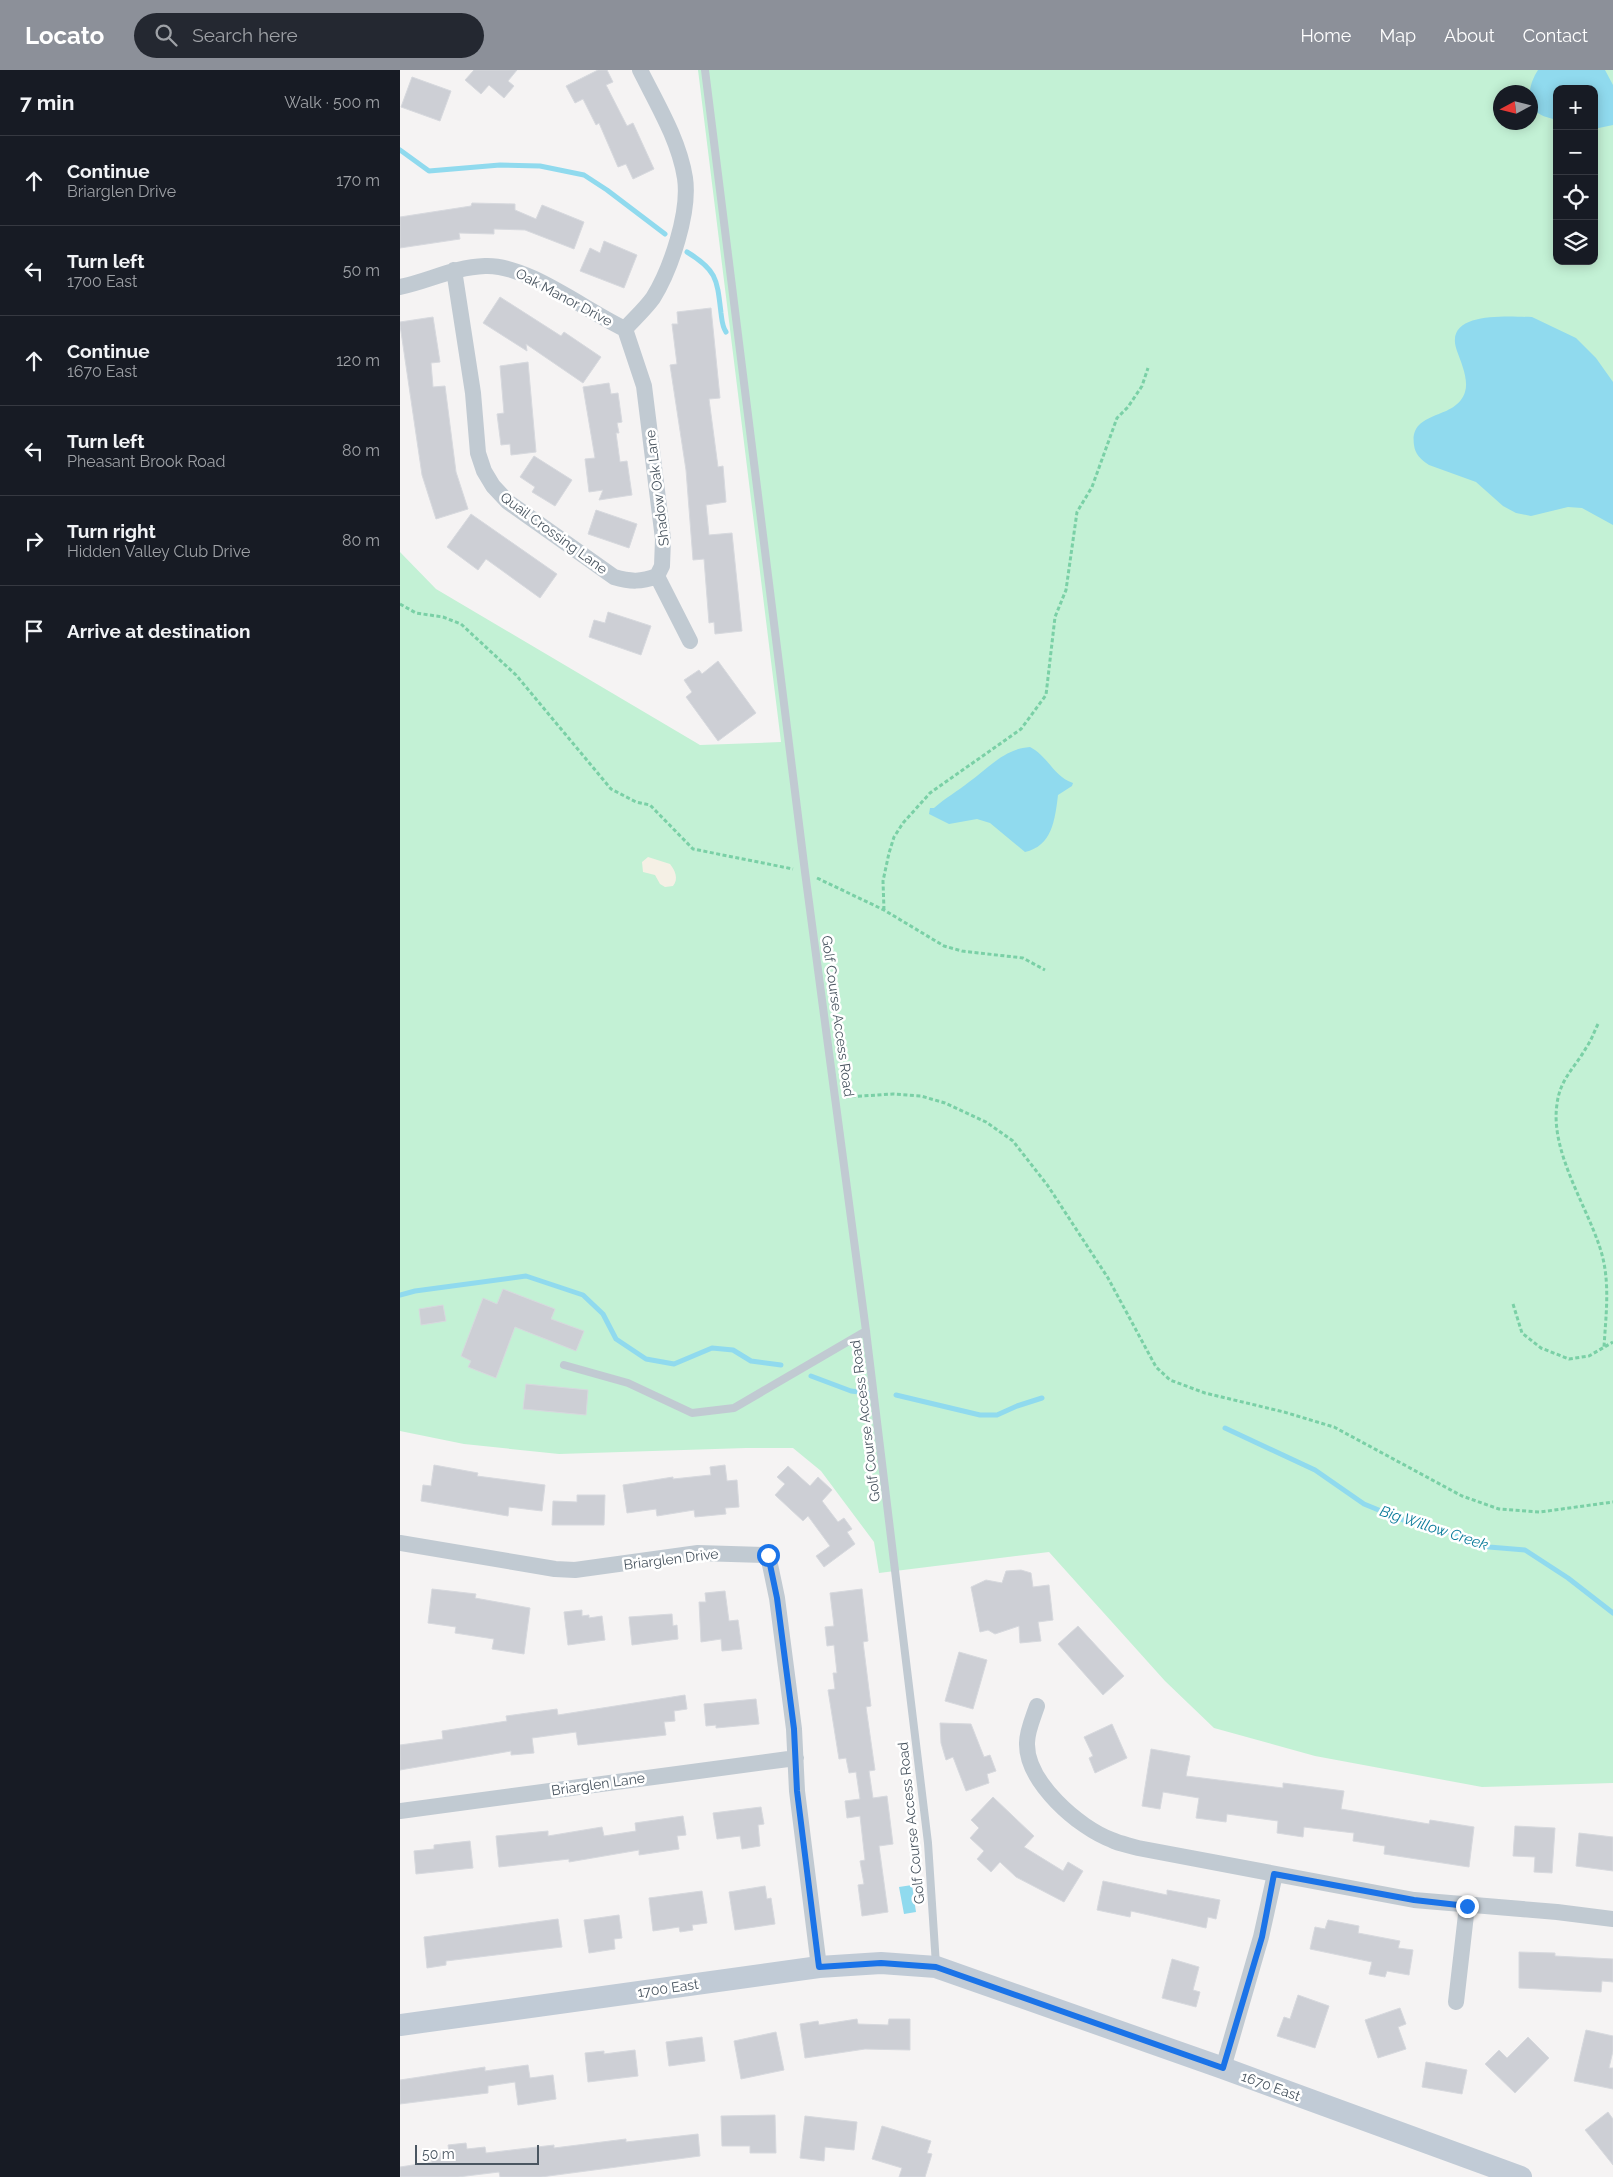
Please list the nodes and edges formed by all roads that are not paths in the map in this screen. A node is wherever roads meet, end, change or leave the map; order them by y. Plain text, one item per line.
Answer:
1 (640, 70) edge
2 (705, 70) edge
3 (454, 270) junction
4 (400, 287) edge
5 (625, 329) junction
6 (657, 576) junction
7 (690, 641) dead end
8 (866, 1331) junction
9 (564, 1365) dead end
10 (400, 1543) edge
11 (1038, 1706) dead end
12 (796, 1758) junction
13 (400, 1811) edge
14 (1274, 1874) junction
15 (1467, 1906) junction
16 (1613, 1919) edge
17 (819, 1967) junction
18 (936, 1967) junction
19 (1456, 2002) dead end
20 (400, 2024) edge
21 (1223, 2068) junction
22 (1521, 2177) edge

1 - 5 street, Oak Manor Drive
2 - 8 lane, Golf Course Access Road
3 - 4 street, Oak Manor Drive
3 - 5 street, Oak Manor Drive
3 - 6 street, Quail Crossing Lane
5 - 6 street, Shadow Oak Lane
6 - 7 street
8 - 9 lane
8 - 18 lane, Golf Course Access Road
10 - 12 street, Briarglen Drive
11 - 14 street
12 - 13 street, Briarglen Lane
12 - 17 street, Briarglen Drive
14 - 15 street
14 - 21 street
15 - 16 street
15 - 19 street
17 - 18 main road, 1700 East
17 - 20 main road, 1700 East
18 - 21 main road, 1670 East
21 - 22 main road, 1670 East

